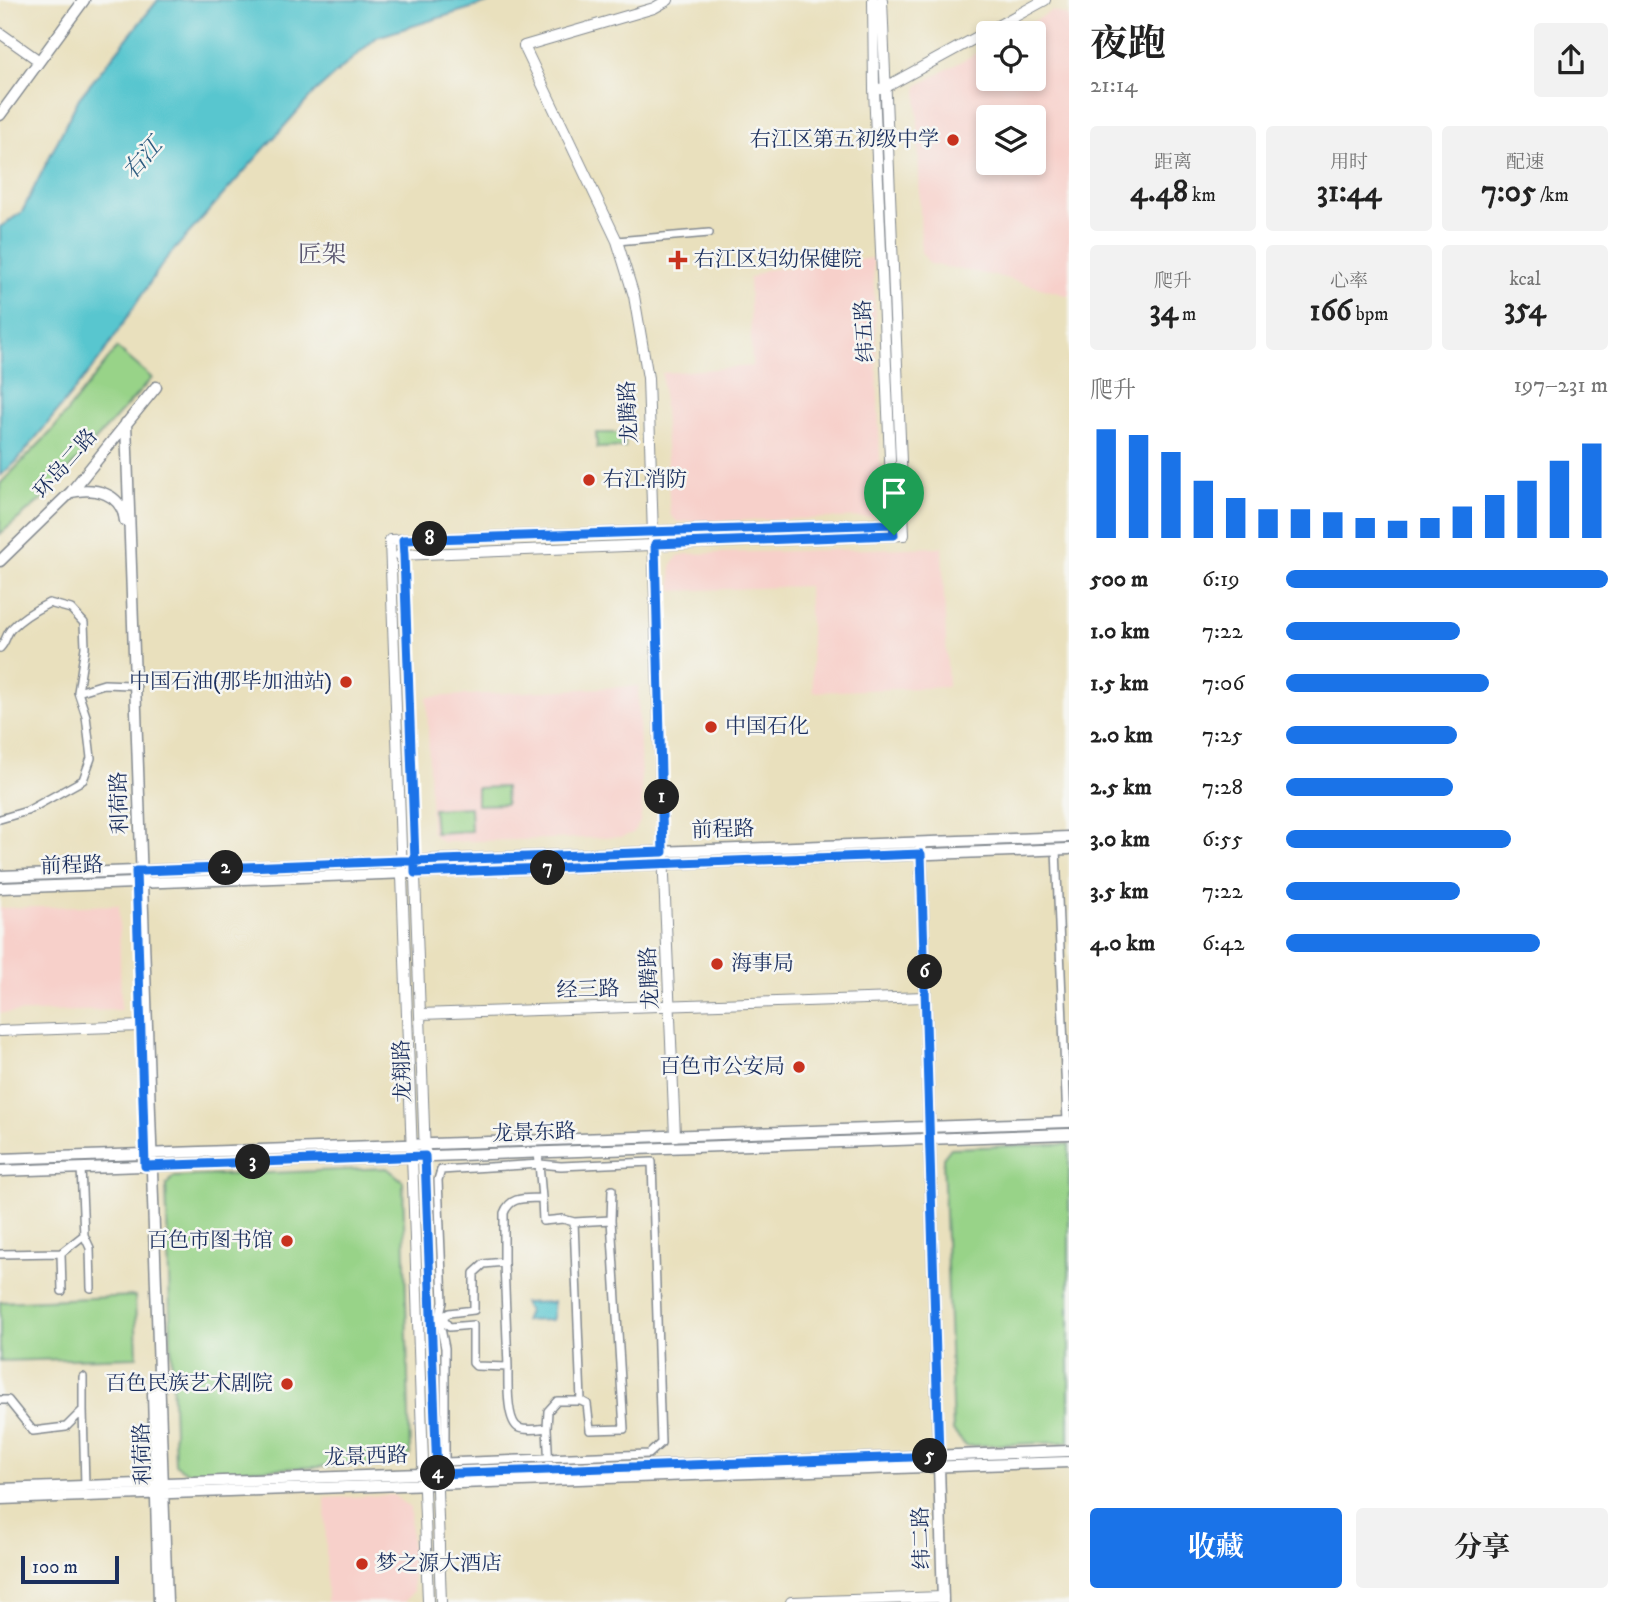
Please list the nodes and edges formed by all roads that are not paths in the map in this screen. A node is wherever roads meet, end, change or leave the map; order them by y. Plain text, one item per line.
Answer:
1 (84, 0) edge
2 (668, 0) edge
3 (873, 0) edge
4 (882, 0) edge
5 (1045, 0) edge
6 (0, 33) edge
7 (38, 60) junction
8 (879, 89) junction
9 (0, 115) edge
10 (709, 233) dead end
11 (617, 241) junction
12 (156, 387) dead end
13 (126, 422) junction
14 (71, 492) junction
15 (898, 529) junction
16 (654, 531) junction
17 (403, 540) junction
18 (655, 544) junction
19 (404, 555) junction
20 (391, 556) junction
21 (0, 561) edge
22 (0, 648) edge
23 (130, 685) junction
24 (78, 692) junction
25 (0, 819) edge
26 (1069, 837) edge
27 (921, 842) junction
28 (1056, 849) junction
29 (1069, 849) edge
30 (921, 854) junction
31 (664, 858) junction
32 (402, 867) junction
33 (415, 867) junction
34 (0, 876) edge
35 (139, 877) junction
36 (0, 888) edge
37 (925, 997) junction
38 (670, 1006) junction
39 (420, 1014) junction
40 (141, 1026) junction
41 (0, 1031) edge
42 (1069, 1126) edge
43 (929, 1133) junction
44 (675, 1136) junction
45 (425, 1150) junction
46 (412, 1151) junction
47 (539, 1158) junction
48 (0, 1159) edge
49 (149, 1160) junction
50 (81, 1168) junction
51 (0, 1171) edge
52 (612, 1190) dead end
53 (542, 1198) junction
54 (611, 1220) junction
55 (574, 1222) junction
56 (84, 1235) junction
57 (61, 1253) junction
58 (0, 1254) edge
59 (505, 1262) junction
60 (91, 1288) dead end
61 (62, 1290) dead end
62 (438, 1320) junction
63 (508, 1367) junction
64 (83, 1377) dead end
65 (0, 1400) edge
66 (581, 1401) junction
67 (83, 1410) junction
68 (547, 1428) junction
69 (1069, 1451) edge
70 (549, 1457) junction
71 (939, 1461) junction
72 (1069, 1462) edge
73 (549, 1469) junction
74 (423, 1479) junction
75 (437, 1479) junction
76 (85, 1486) junction
77 (160, 1488) junction
78 (0, 1489) edge
79 (0, 1499) edge
80 (943, 1600) edge
81 (159, 1602) edge
82 (167, 1602) edge
83 (428, 1602) edge
84 (441, 1602) edge
85 (791, 1602) edge

1 - 7 main road
2 - 11 street, 龙腾路
3 - 8 street, 纬五路
4 - 8 street, 纬五路
5 - 8 street
6 - 7 street
7 - 9 main road
8 - 15 street, 纬五路
10 - 11 street
11 - 16 street, 龙腾路
12 - 13 main road, 环岛二路
13 - 14 main road, 环岛二路
13 - 35 main road, 利荷路
14 - 21 main road, 环岛二路
14 - 23 main road, 利荷路
15 - 16 street
15 - 18 street
16 - 17 street
16 - 18 street, 龙腾路
17 - 19 street, 龙翔路
17 - 20 street, 龙翔路
18 - 19 street
18 - 31 street, 龙腾路
19 - 20 street
19 - 33 street, 龙翔路
20 - 32 street, 龙翔路
22 - 24 street
23 - 24 street
23 - 35 main road, 利荷路
24 - 25 street
26 - 27 main road, 前程路
27 - 30 main road, 纬二路
27 - 31 main road, 前程路
28 - 29 main road, 前程路
28 - 30 main road, 前程路
28 - 42 street
30 - 31 main road, 前程路
30 - 37 main road, 纬二路
31 - 33 main road, 前程路
31 - 38 street, 龙腾路
32 - 33 main road, 前程路
32 - 35 main road, 前程路
32 - 46 street, 龙翔路
33 - 39 street, 龙翔路
34 - 35 main road, 前程路
35 - 36 main road, 前程路
35 - 40 main road, 利荷路
35 - 49 main road, 利荷路
37 - 38 street, 经三路
37 - 43 main road, 纬二路
38 - 39 street, 经三路
38 - 44 street, 龙腾路
39 - 45 street, 龙翔路
40 - 41 street
40 - 49 main road, 利荷路
42 - 43 main road, 龙景东路
43 - 44 main road, 龙景东路
43 - 47 main road, 龙景东路
43 - 71 main road, 纬二路
44 - 45 main road, 龙景东路
45 - 46 main road, 龙景东路
45 - 47 main road, 龙景东路
45 - 62 street, 龙翔路
46 - 49 main road, 龙景东路
46 - 74 street, 龙翔路
47 - 53 street
47 - 62 street
47 - 70 street
48 - 49 main road, 龙景东路
49 - 50 main road, 龙景东路
49 - 77 main road, 利荷路
50 - 51 main road, 龙景东路
50 - 56 street
52 - 54 street
53 - 55 street
53 - 59 street
54 - 55 street
54 - 66 street
55 - 66 street
56 - 57 street
56 - 60 street
57 - 58 street
57 - 61 street
59 - 62 street
59 - 63 street
62 - 63 street
62 - 70 street
62 - 75 street, 龙翔路
63 - 68 street
64 - 67 street
65 - 67 street
66 - 68 street
67 - 76 street
68 - 70 street
69 - 71 main road, 龙景西路
70 - 73 street
71 - 72 main road, 龙景西路
71 - 73 main road, 龙景西路
71 - 75 main road, 龙景西路
71 - 80 main road, 纬二路
73 - 75 main road, 龙景西路
74 - 75 main road, 龙景西路
74 - 77 main road, 龙景西路
74 - 83 street, 龙翔路
75 - 84 street, 龙翔路
76 - 77 main road, 龙景西路
76 - 78 main road, 龙景西路
77 - 79 main road, 龙景西路
77 - 81 main road, 利荷路
77 - 82 main road, 利荷路
80 - 85 street

